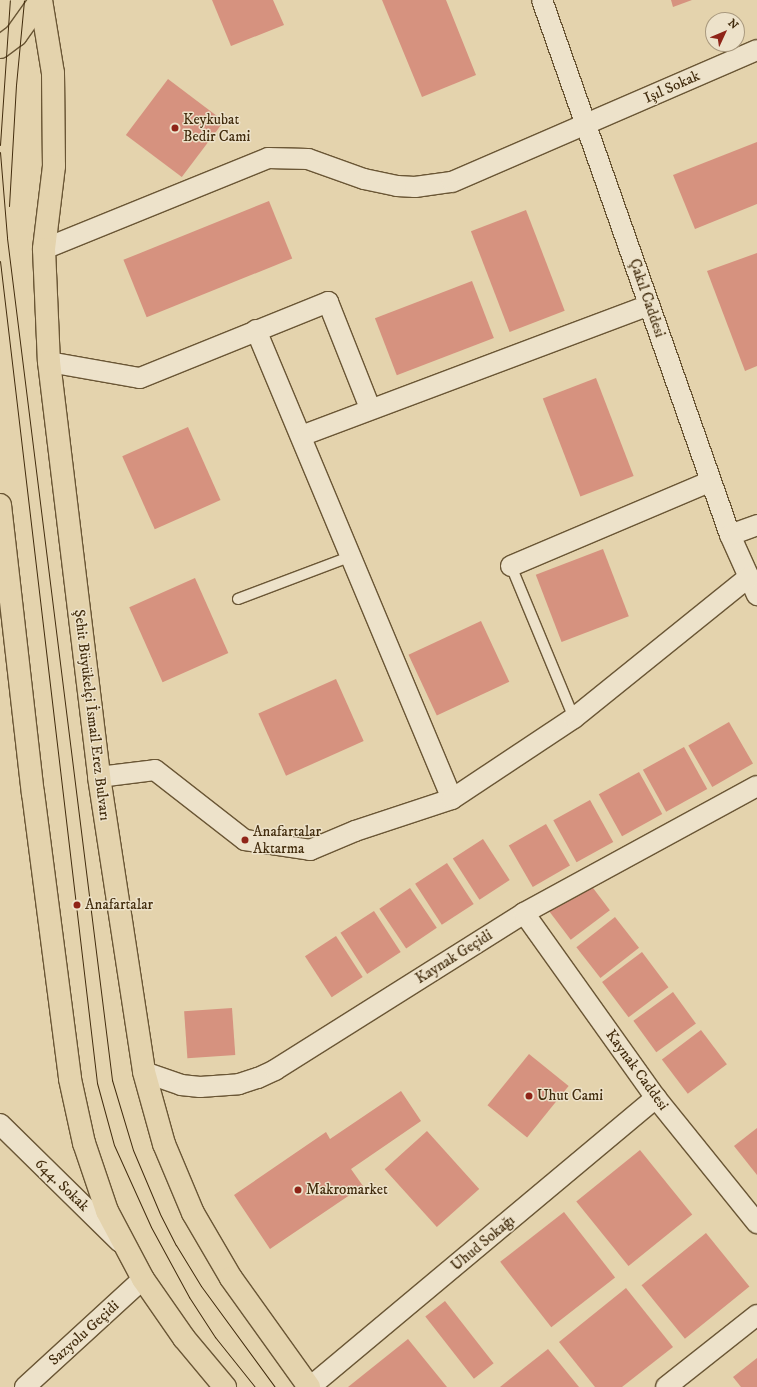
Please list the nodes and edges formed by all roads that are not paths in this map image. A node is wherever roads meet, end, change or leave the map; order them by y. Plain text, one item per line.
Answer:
1 (41, 0) edge
2 (542, 0) edge
3 (0, 47) edge
4 (757, 50) edge
5 (586, 125) junction
6 (44, 249) junction
7 (649, 305) junction
8 (256, 330) junction
9 (49, 362) junction
10 (370, 408) junction
11 (301, 436) junction
12 (711, 481) junction
13 (0, 504) edge
14 (757, 525) edge
15 (730, 535) junction
16 (352, 556) junction
17 (511, 566) joint
18 (753, 586) edge
19 (238, 599) dead end
20 (574, 718) junction
21 (99, 777) junction
22 (757, 786) edge
23 (452, 799) junction
24 (524, 913) junction
25 (144, 1072) junction
26 (656, 1098) junction
27 (0, 1124) edge
28 (757, 1223) edge
29 (124, 1246) junction
30 (143, 1279) junction
31 (757, 1315) edge
32 (25, 1387) edge
33 (224, 1387) edge
34 (309, 1387) edge
35 (666, 1387) edge

1 - 3 main road
1 - 6 main road, Şehit Büyükelçi İsmail Erez Bulvarı
2 - 5 street, Çakıl Caddesi
4 - 5 street, Işıl Sokak
5 - 6 street, Işıl Sokak
5 - 7 street, Çakıl Caddesi
6 - 9 main road, Şehit Büyükelçi İsmail Erez Bulvarı
7 - 10 street
7 - 12 street, Çakıl Caddesi
8 - 9 street
8 - 10 street
8 - 11 street
9 - 21 main road, Şehit Büyükelçi İsmail Erez Bulvarı
10 - 11 street
11 - 16 street
12 - 15 street, Çakıl Caddesi
12 - 17 street
13 - 29 main road
14 - 15 street
15 - 18 street, Çakıl Caddesi
16 - 19 lane
16 - 23 street
17 - 20 lane
18 - 20 street
20 - 23 street
21 - 23 street
21 - 25 main road, Şehit Büyükelçi İsmail Erez Bulvarı
22 - 24 street, Kaynak Geçidi
24 - 25 street, Kaynak Geçidi
24 - 26 street, Kaynak Caddesi
25 - 34 main road, Şehit Büyükelçi İsmail Erez Bulvarı
26 - 28 street, Kaynak Caddesi
26 - 34 street, Uhud Sokağı
27 - 29 street, 644. Sokak
29 - 30 main road
30 - 32 street, Sazyolu Geçidi
30 - 33 main road
31 - 35 street

